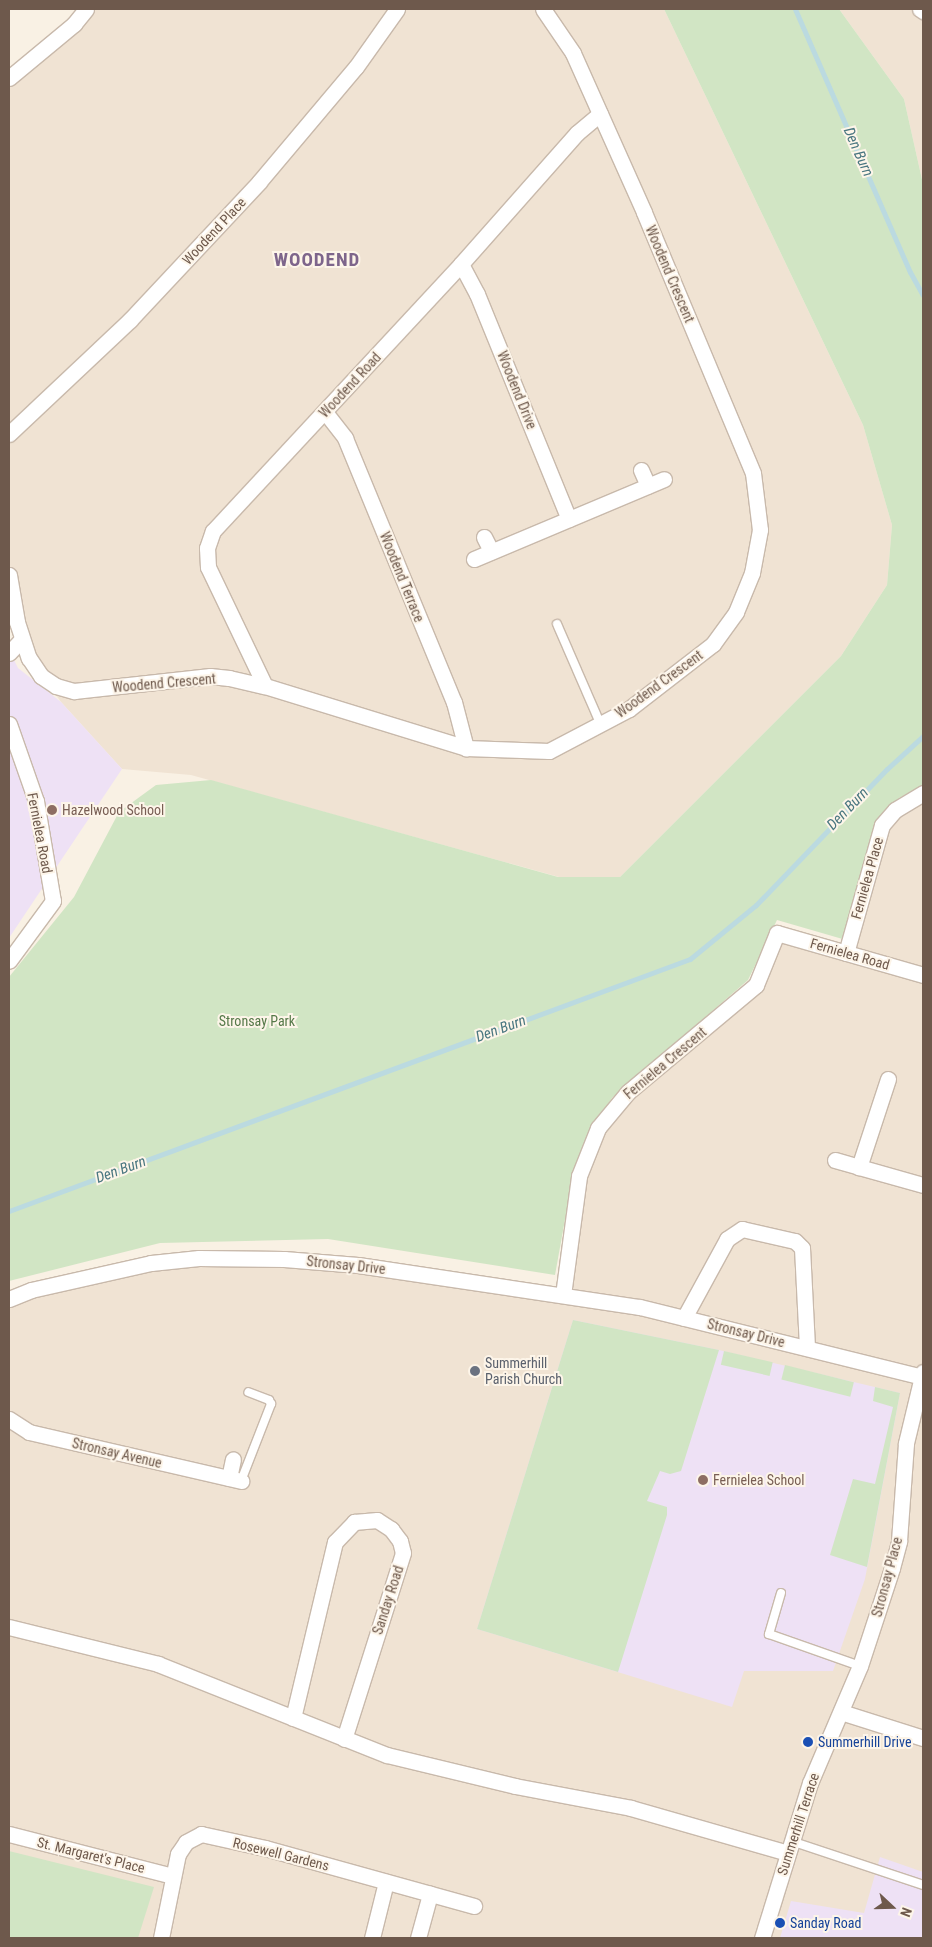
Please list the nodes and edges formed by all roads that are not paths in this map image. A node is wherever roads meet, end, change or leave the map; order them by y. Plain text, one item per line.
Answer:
1 (86, 9) edge
2 (397, 9) edge
3 (543, 9) edge
4 (920, 9) edge
5 (923, 11) edge
6 (9, 78) edge
7 (600, 114) junction
8 (461, 264) junction
9 (325, 412) junction
10 (9, 434) edge
11 (641, 470) dead end
12 (664, 479) dead end
13 (648, 486) junction
14 (569, 518) junction
15 (484, 536) dead end
16 (491, 551) junction
17 (474, 558) dead end
18 (9, 575) edge
19 (557, 624) dead end
20 (21, 640) junction
21 (9, 653) edge
22 (265, 686) junction
23 (9, 724) edge
24 (601, 725) junction
25 (466, 748) junction
26 (923, 793) edge
27 (777, 933) joint
28 (846, 953) junction
29 (9, 961) edge
30 (923, 975) edge
31 (888, 1079) dead end
32 (835, 1160) dead end
33 (860, 1167) junction
34 (923, 1186) edge
35 (563, 1295) junction
36 (9, 1299) edge
37 (684, 1318) junction
38 (808, 1348) junction
39 (922, 1375) edge
40 (248, 1392) dead end
41 (9, 1419) edge
42 (234, 1459) dead end
43 (235, 1479) junction
44 (781, 1593) dead end
45 (9, 1627) edge
46 (860, 1666) junction
47 (841, 1712) junction
48 (293, 1718) junction
49 (923, 1738) edge
50 (344, 1739) junction
51 (9, 1834) edge
52 (790, 1847) junction
53 (172, 1876) junction
54 (386, 1882) junction
55 (923, 1885) edge
56 (430, 1894) junction
57 (474, 1906) dead end
58 (161, 1938) edge
59 (372, 1938) edge
60 (418, 1938) edge
61 (762, 1938) edge

1 - 6 street
2 - 10 street, Woodend Place
3 - 7 street, Woodend Crescent
4 - 5 street
7 - 8 street, Woodend Road
7 - 24 street, Woodend Crescent
8 - 9 street, Woodend Road
8 - 14 street, Woodend Drive
9 - 22 street, Woodend Road
9 - 25 street, Woodend Terrace
11 - 13 street
12 - 13 street
13 - 14 street
14 - 16 street
15 - 16 street
16 - 17 street
18 - 20 street, Woodend Crescent
19 - 24 lane
20 - 21 street
20 - 22 street, Woodend Crescent
22 - 25 street, Woodend Crescent
23 - 29 street, Fernielea Road
24 - 25 street, Woodend Crescent
26 - 28 street, Fernielea Place
27 - 28 street, Fernielea Road
27 - 35 street, Fernielea Crescent
28 - 30 street, Fernielea Road
31 - 33 street
32 - 33 street
33 - 34 street
35 - 36 street, Stronsay Drive
35 - 37 street, Stronsay Drive
37 - 38 street, Stronsay Drive
37 - 38 street, Stronsay Drive
38 - 39 street, Stronsay Drive
39 - 46 street, Stronsay Place
40 - 43 lane
41 - 43 street, Stronsay Avenue
42 - 43 street
44 - 46 lane
45 - 48 street
46 - 47 street, Stronsay Place
47 - 49 street
47 - 52 street, Summerhill Terrace
48 - 50 street
48 - 50 street, Sanday Road
50 - 52 street
51 - 53 street, St. Margaret's Place
52 - 55 lane
52 - 61 street, Summerhill Terrace
53 - 54 street, Rosewell Gardens
53 - 58 street, Rosewell Gardens
54 - 56 street, Rosewell Gardens
54 - 59 street
56 - 57 street, Rosewell Gardens
56 - 60 street

